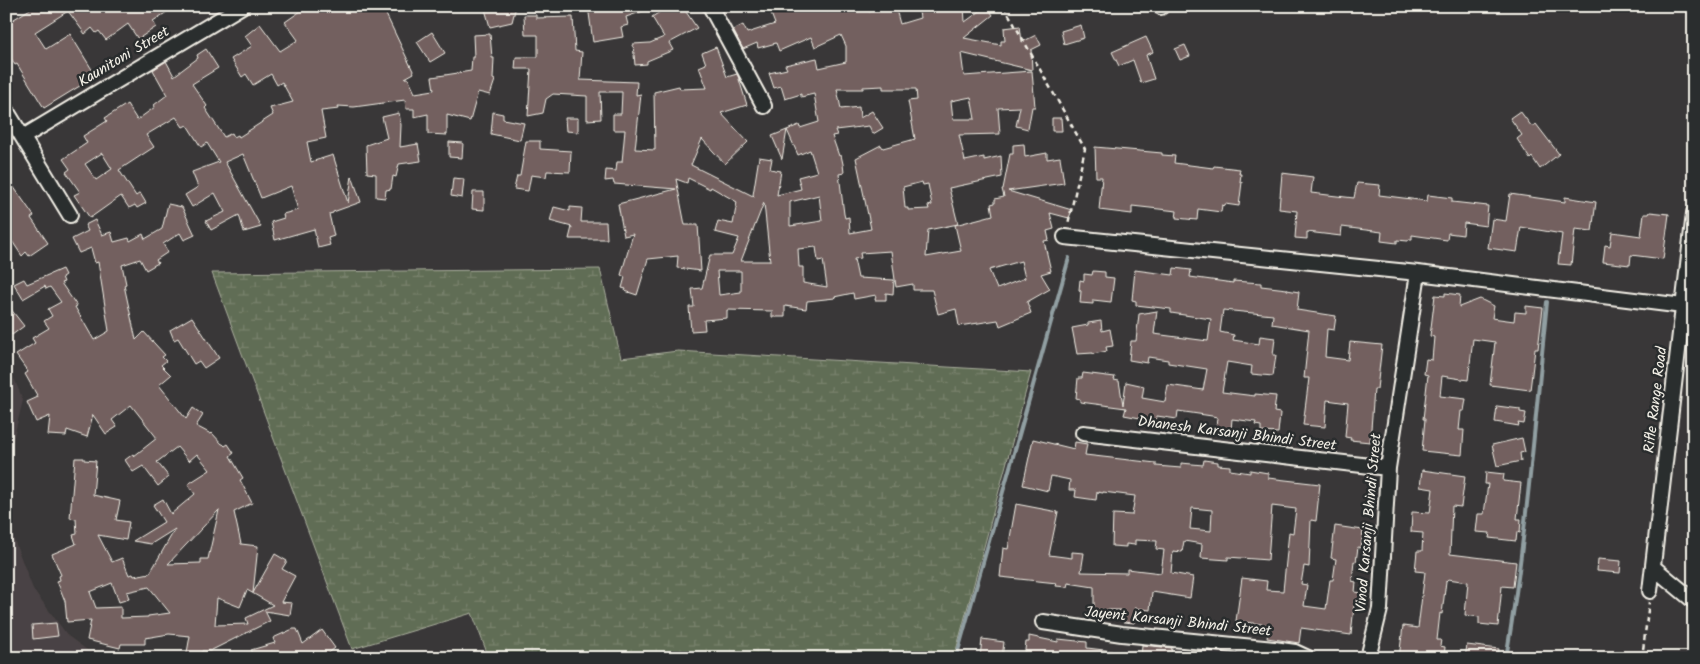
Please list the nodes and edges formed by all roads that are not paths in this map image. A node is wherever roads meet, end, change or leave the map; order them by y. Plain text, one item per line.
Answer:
1 (242, 6) edge
2 (710, 6) edge
3 (764, 106) dead end
4 (6, 110) edge
5 (23, 137) junction
6 (1694, 213) edge
7 (70, 215) dead end
8 (1065, 237) road end
9 (1418, 273) junction
10 (1683, 306) junction
11 (1083, 433) dead end
12 (1388, 468) junction
13 (1653, 567) junction
14 (1650, 591) road end
15 (1694, 601) edge
16 (1043, 622) dead end
17 (1308, 658) edge
18 (1368, 658) edge

1 - 5 street, Kaunitoni Street
2 - 3 street
4 - 5 street
5 - 7 street
6 - 10 street, Rifle Range Road
8 - 9 street
9 - 10 street
9 - 12 street, Vinod Karsanji Bhindi Street
10 - 13 street, Rifle Range Road
11 - 12 street, Dhanesh Karsanji Bhindi Street
12 - 18 street, Vinod Karsanji Bhindi Street
13 - 14 street, Rifle Range Road
13 - 15 street
16 - 17 street, Jayent Karsanji Bhindi Street

